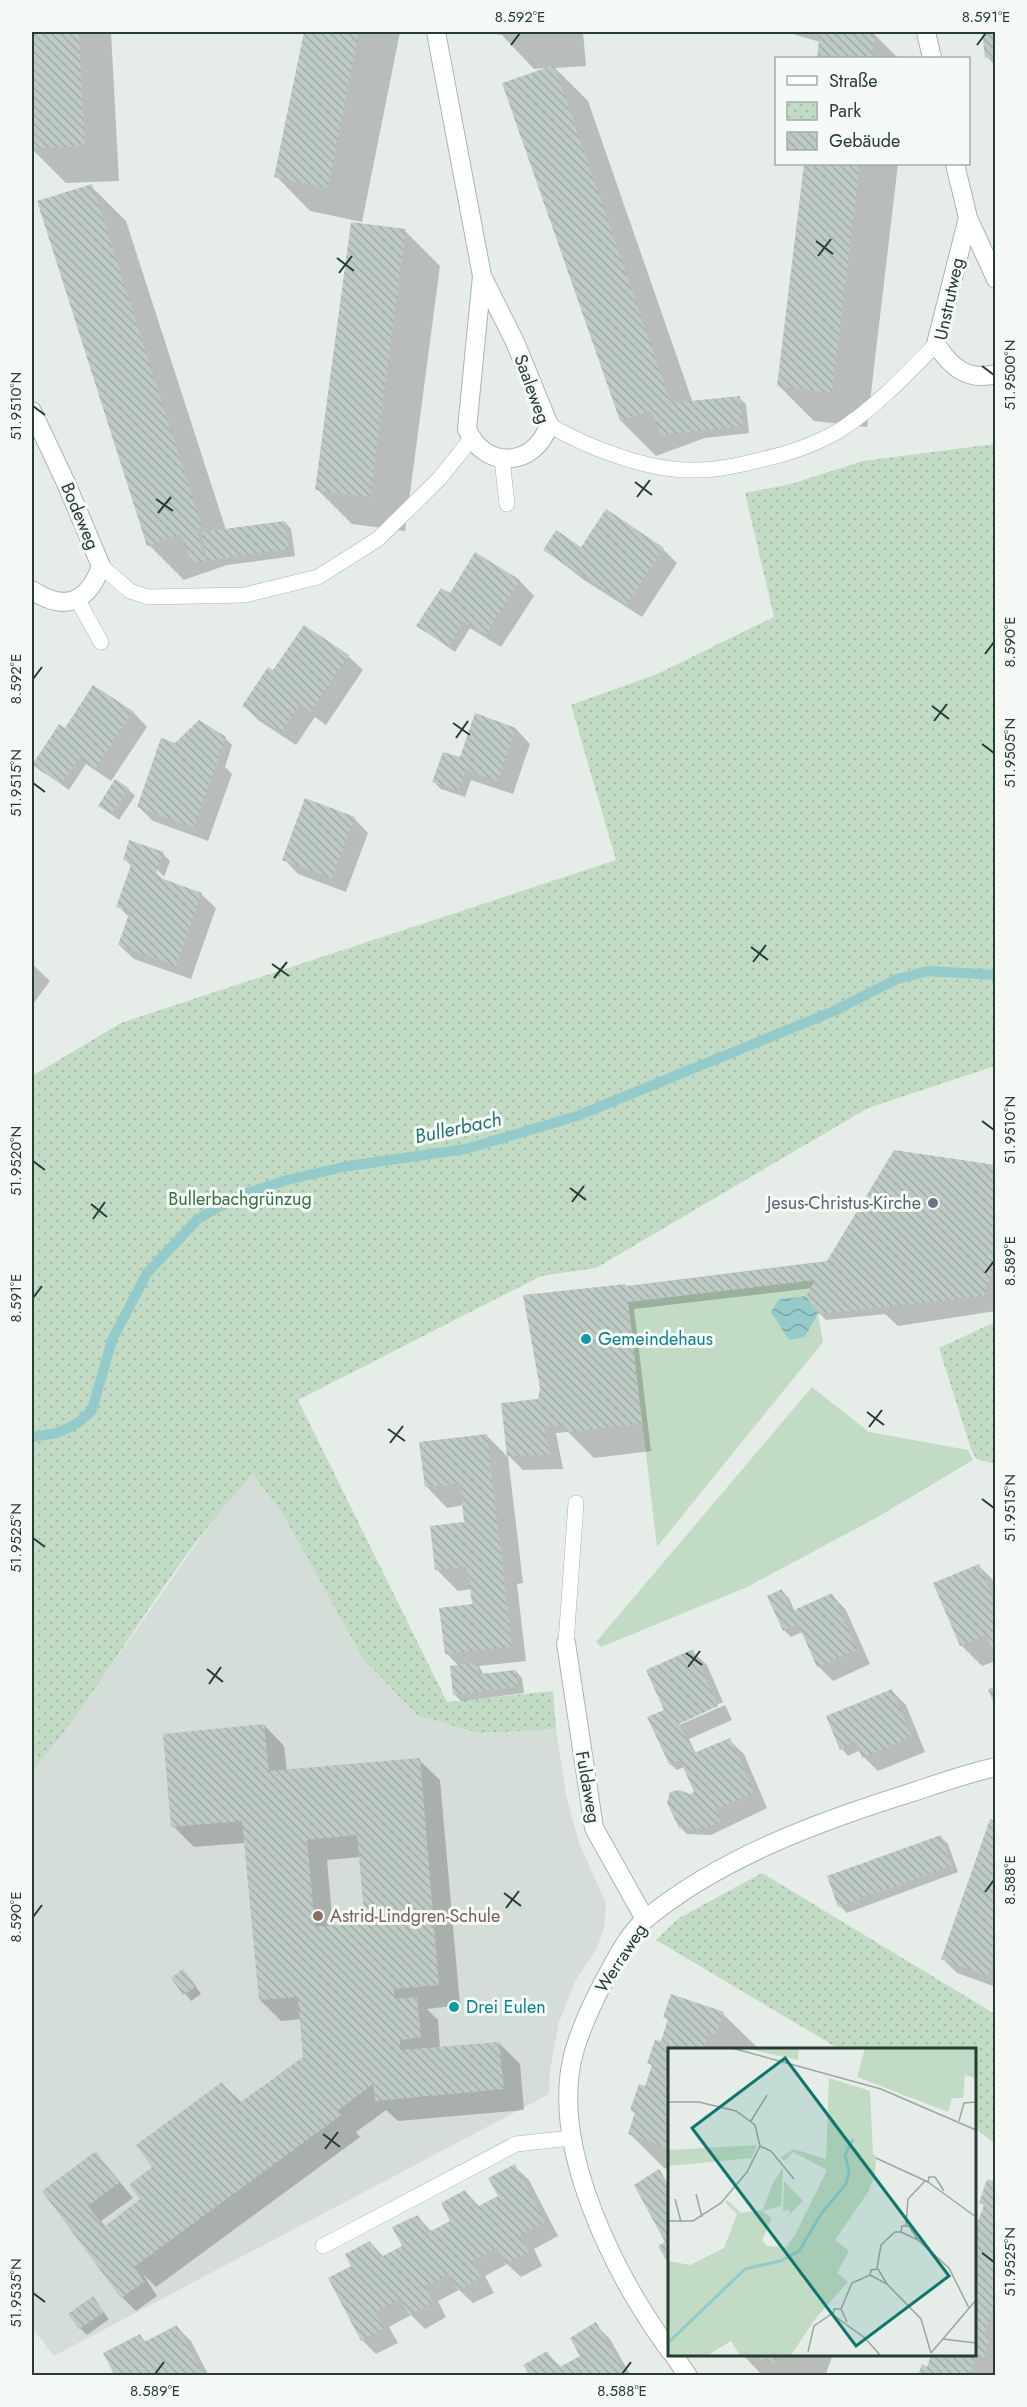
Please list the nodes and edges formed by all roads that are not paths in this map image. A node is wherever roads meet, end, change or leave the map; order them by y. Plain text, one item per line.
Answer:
1 (436, 32) edge
2 (926, 32) edge
3 (932, 57) edge
4 (955, 165) edge
5 (968, 218) junction
6 (482, 276) junction
7 (996, 279) edge
8 (936, 344) junction
9 (996, 374) edge
10 (33, 414) edge
11 (549, 425) junction
12 (471, 439) junction
13 (32, 440) edge
14 (502, 459) junction
15 (507, 504) dead end
16 (101, 567) junction
17 (32, 590) edge
18 (77, 599) junction
19 (101, 642) dead end
20 (576, 1503) dead end
21 (566, 1643) joint
22 (996, 1767) edge
23 (645, 1919) junction
24 (571, 2138) junction
25 (323, 2246) dead end
26 (668, 2349) edge
27 (673, 2356) edge
28 (688, 2376) edge

1 - 6 street, Saaleweg
2 - 3 street
4 - 5 street, Unstrutweg
5 - 7 street, Unstrutweg
5 - 8 street, Unstrutweg
6 - 11 street, Saaleweg
6 - 12 street, Saaleweg
8 - 9 street, Unstrutweg
8 - 11 lane
10 - 13 street, Bodeweg
10 - 16 street, Bodeweg
11 - 14 street, Saaleweg
12 - 14 street
12 - 16 lane
14 - 15 lane
16 - 18 street, Bodeweg
17 - 18 street
18 - 19 lane
20 - 21 lane
21 - 23 street, Fuldaweg
22 - 23 street, Werraweg
23 - 24 street, Werraweg
24 - 25 lane
24 - 26 street, Werraweg
27 - 28 street, Werraweg

